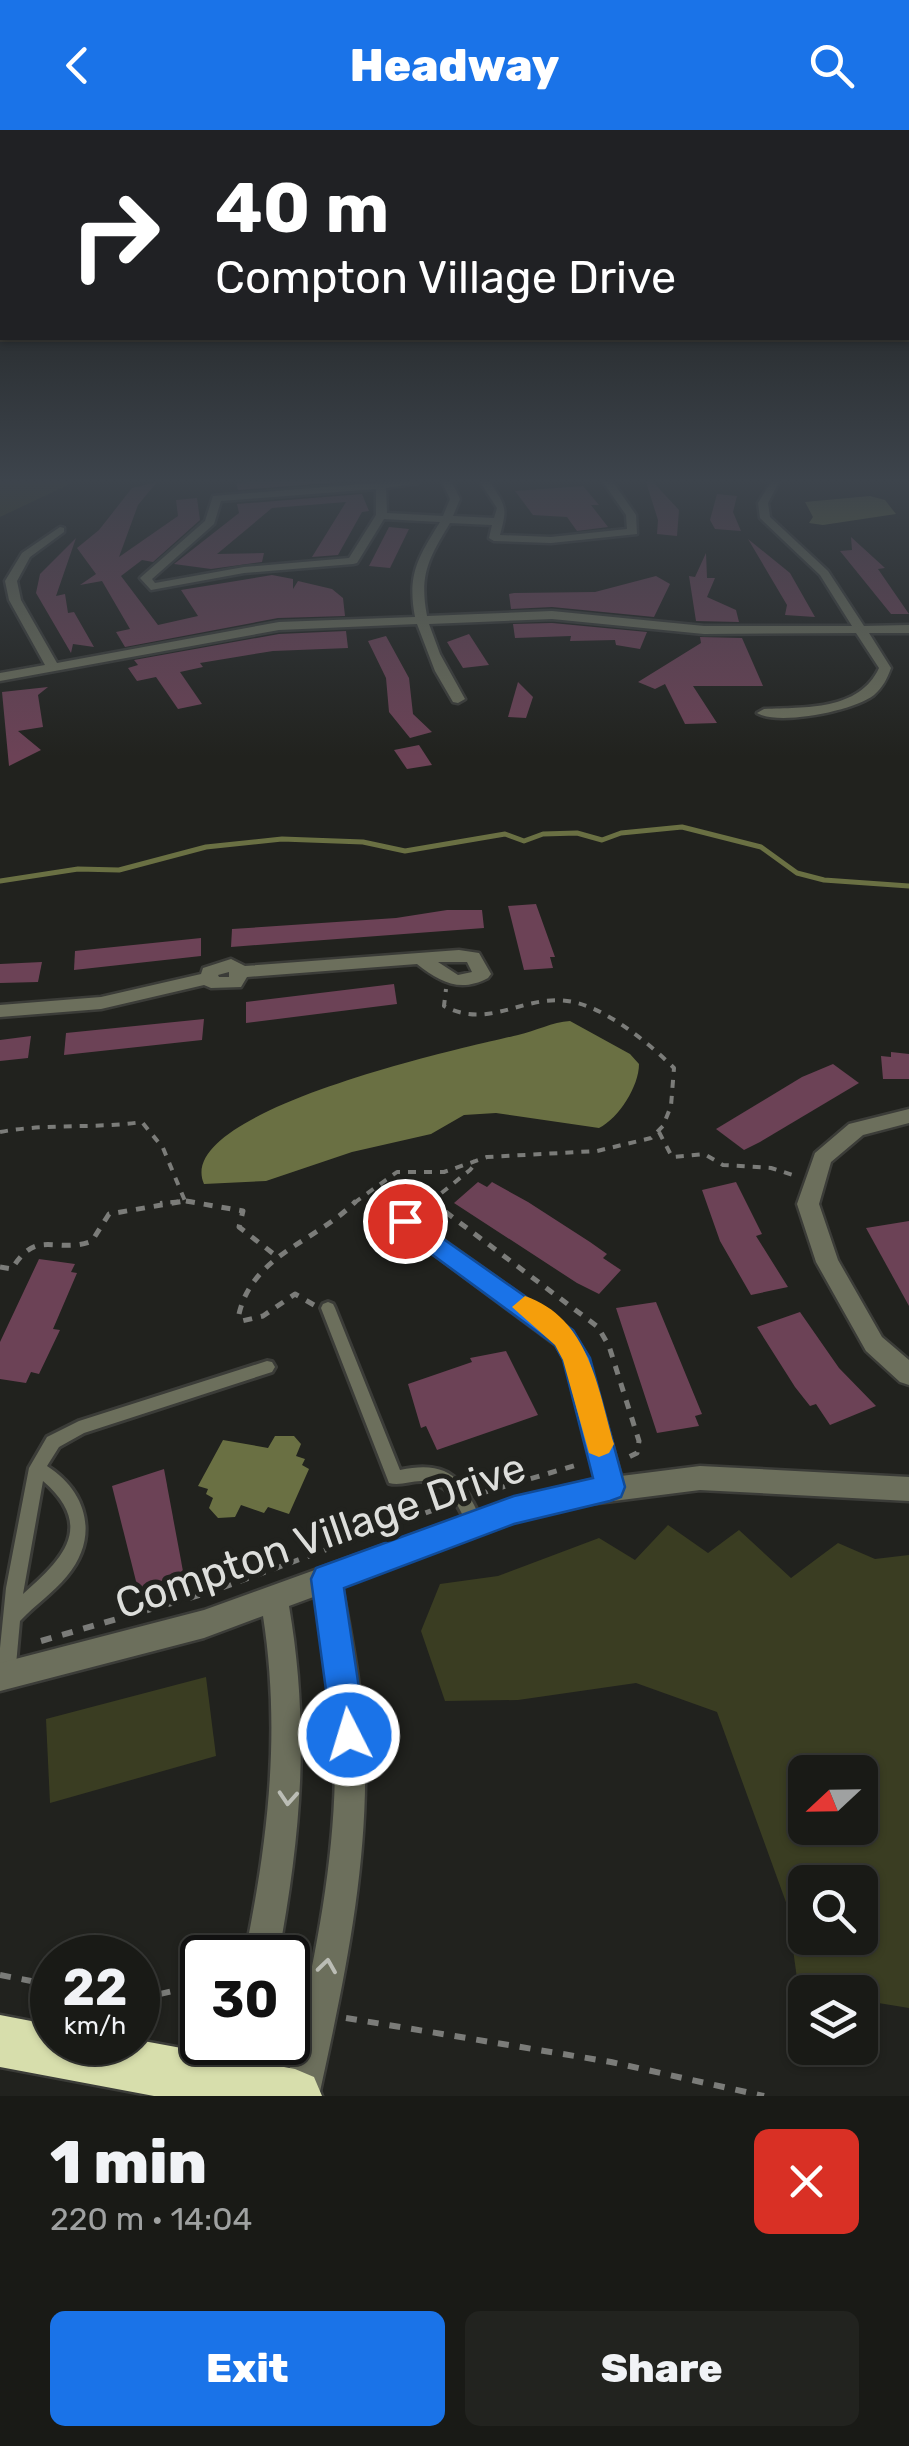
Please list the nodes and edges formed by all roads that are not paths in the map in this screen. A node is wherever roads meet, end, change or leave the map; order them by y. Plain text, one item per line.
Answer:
1 (16, 574) edge
2 (151, 574) edge
3 (222, 574) edge
4 (418, 574) edge
5 (825, 574) edge
6 (424, 620) junction
7 (909, 626) edge
8 (862, 627) junction
9 (53, 667) junction
10 (0, 677) edge
11 (458, 700) dead end
12 (764, 713) dead end
13 (422, 958) junction
14 (0, 1011) edge
15 (909, 1116) edge
16 (405, 1221) dead end
17 (328, 1308) road end
18 (267, 1367) dead end
19 (909, 1375) edge
20 (38, 1468) junction
21 (610, 1487) junction
22 (909, 1489) edge
23 (475, 1524) junction
24 (327, 1579) junction
25 (274, 1597) junction
26 (12, 1616) junction
27 (3, 1676) edge
28 (265, 1935) edge
29 (0, 2041) edge
30 (235, 2074) edge
31 (298, 2096) edge

1 - 9 street
2 - 3 street
4 - 6 street
5 - 8 street
6 - 8 street
6 - 9 street
6 - 11 street
7 - 8 street
8 - 12 street
9 - 10 street
13 - 13 street
13 - 14 street
15 - 19 street
16 - 21 street
17 - 23 lane
18 - 20 lane
20 - 26 lane
20 - 26 lane
21 - 22 street, Compton Village Drive
21 - 23 street, Compton Village Drive
23 - 24 street, Compton Village Drive
24 - 25 street, Compton Village Drive
31 -> 24 street
25 - 27 street, Compton Village Drive
25 -> 28 street
26 - 27 lane
29 - 30 highway
30 - 31 highway

